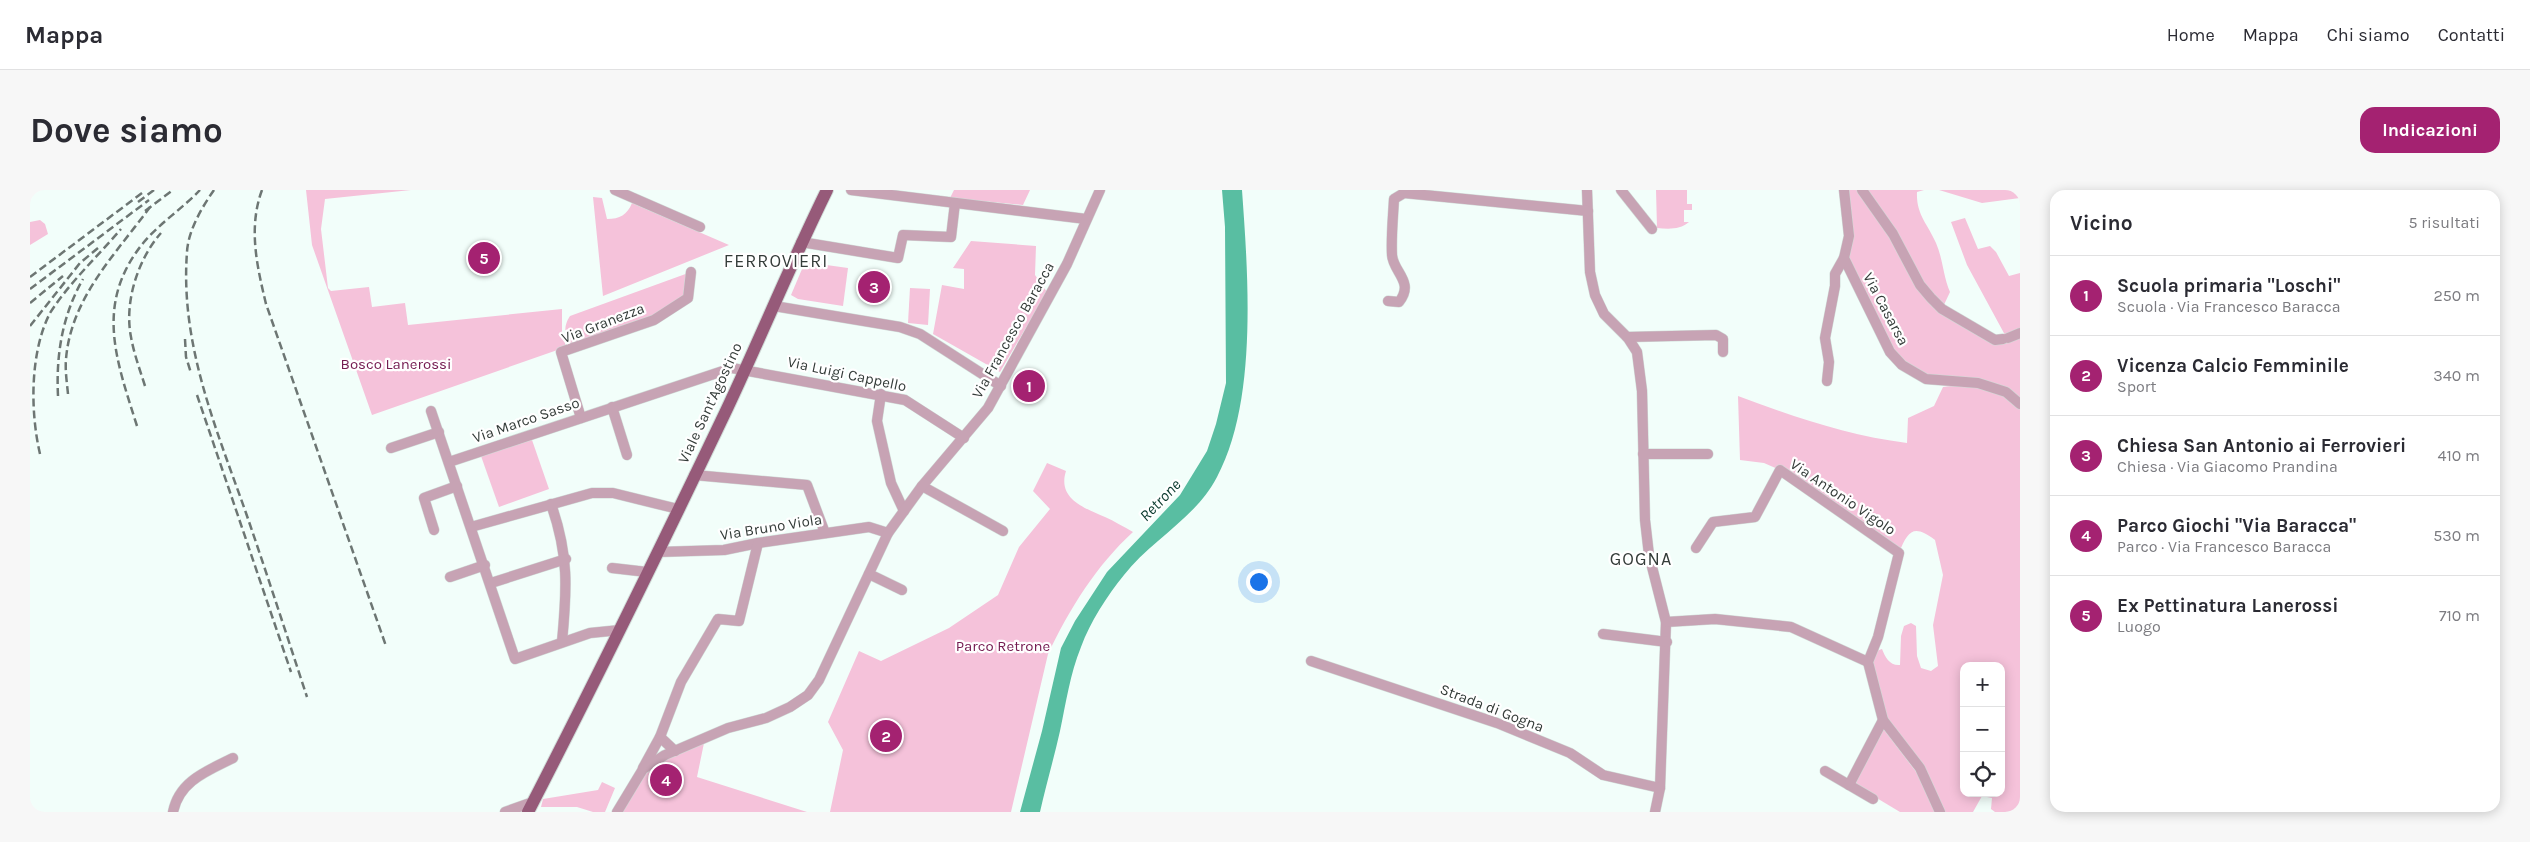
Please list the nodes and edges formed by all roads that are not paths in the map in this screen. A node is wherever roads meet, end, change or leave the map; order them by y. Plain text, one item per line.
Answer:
1 (615, 190) edge
2 (827, 190) edge
3 (851, 190) edge
4 (1100, 190) edge
5 (1587, 190) edge
6 (1621, 190) edge
7 (1844, 190) edge
8 (1862, 190) edge
9 (634, 194) edge
10 (955, 203) junction
11 (1588, 211) junction
12 (1086, 218) junction
13 (700, 226) dead end
14 (1652, 229) dead end
15 (800, 245) junction
16 (1844, 258) junction
17 (691, 272) dead end
18 (1388, 301) dead end
19 (774, 306) junction
20 (2020, 333) edge
21 (1627, 337) junction
22 (1723, 352) dead end
23 (744, 369) junction
24 (1827, 381) dead end
25 (1001, 386) junction
26 (881, 394) junction
27 (2020, 404) edge
28 (612, 407) junction
29 (431, 411) dead end
30 (581, 418) junction
31 (439, 432) junction
32 (964, 438) junction
33 (391, 448) dead end
34 (1643, 454) junction
35 (1708, 454) dead end
36 (627, 455) dead end
37 (449, 462) junction
38 (694, 475) junction
39 (457, 486) junction
40 (922, 486) junction
41 (551, 504) junction
42 (678, 509) junction
43 (904, 510) junction
44 (472, 528) junction
45 (434, 530) dead end
46 (1002, 531) dead end
47 (888, 533) junction
48 (825, 534) junction
49 (758, 543) junction
50 (1696, 548) dead end
51 (658, 552) junction
52 (566, 559) junction
53 (485, 565) junction
54 (612, 568) dead end
55 (647, 572) junction
56 (869, 574) junction
57 (450, 577) dead end
58 (491, 583) junction
59 (902, 590) dead end
60 (1666, 622) junction
61 (620, 630) junction
62 (1603, 634) dead end
63 (562, 642) junction
64 (1667, 642) junction
65 (1310, 661) dead end
66 (1868, 662) junction
67 (1883, 720) junction
68 (660, 737) junction
69 (675, 751) junction
70 (233, 758) dead end
71 (643, 769) junction
72 (1825, 771) dead end
73 (1849, 785) junction
74 (1660, 788) junction
75 (1873, 799) dead end
76 (531, 807) edge
77 (1657, 811) edge
78 (174, 812) edge
79 (504, 812) edge
80 (617, 812) edge
81 (1940, 812) edge

1 - 9 street
2 - 15 main road, Viale Sant'Agostino
3 - 10 street
4 - 12 street, Via Francesco Baracca
5 - 11 street
6 - 14 street
7 - 16 street
8 - 20 street
9 - 13 street
10 - 12 street
10 - 15 street
11 - 18 street
11 - 21 street
12 - 25 street, Via Francesco Baracca
15 - 19 main road, Viale Sant'Agostino
16 - 24 street
16 - 27 street, Via Casarsa
17 - 30 street, Via Granezza
19 - 23 main road, Viale Sant'Agostino
19 - 25 street
21 - 22 street
21 - 34 street
23 - 26 street, Via Luigi Cappello
23 - 28 street, Via Marco Sasso
23 - 38 main road, Viale Sant'Agostino
25 - 32 street, Via Francesco Baracca
26 - 32 street, Via Luigi Cappello
26 - 43 street
28 - 30 street, Via Marco Sasso
28 - 36 street
29 - 31 street
30 - 37 street, Via Marco Sasso
31 - 33 street
31 - 37 street
32 - 40 street, Via Francesco Baracca
34 - 35 street
34 - 60 street
37 - 39 street
38 - 42 main road, Viale Sant'Agostino
38 - 48 street
39 - 44 street
39 - 45 street
40 - 43 street, Via Francesco Baracca
40 - 46 street
41 - 42 street
41 - 44 street
41 - 52 street
42 - 51 main road, Viale Sant'Agostino
43 - 47 street, Via Francesco Baracca
44 - 53 street
47 - 48 street, Via Bruno Viola
47 - 56 street, Via Francesco Baracca
48 - 49 street, Via Bruno Viola
49 - 51 street, Via Bruno Viola
49 - 68 street
50 - 66 street, Via Antonio Vigolo
51 - 55 main road, Viale Sant'Agostino
52 - 58 street
52 - 63 street
53 - 57 street
53 - 58 street
54 - 55 street
55 - 61 main road, Viale Sant'Agostino
56 - 59 street
56 - 69 street, Via Francesco Baracca
58 - 63 street
60 - 64 street
60 - 66 street
61 - 63 street
61 - 76 main road, Viale Sant'Agostino
62 - 64 street
64 - 74 street
65 - 74 street, Strada di Gogna
66 - 67 street
67 - 73 street
67 - 81 street
68 - 69 street
68 - 71 street
69 - 71 street, Via Francesco Baracca
70 - 78 street
71 - 80 street, Via Francesco Baracca
72 - 73 street
73 - 75 street
74 - 77 street
76 - 79 street

